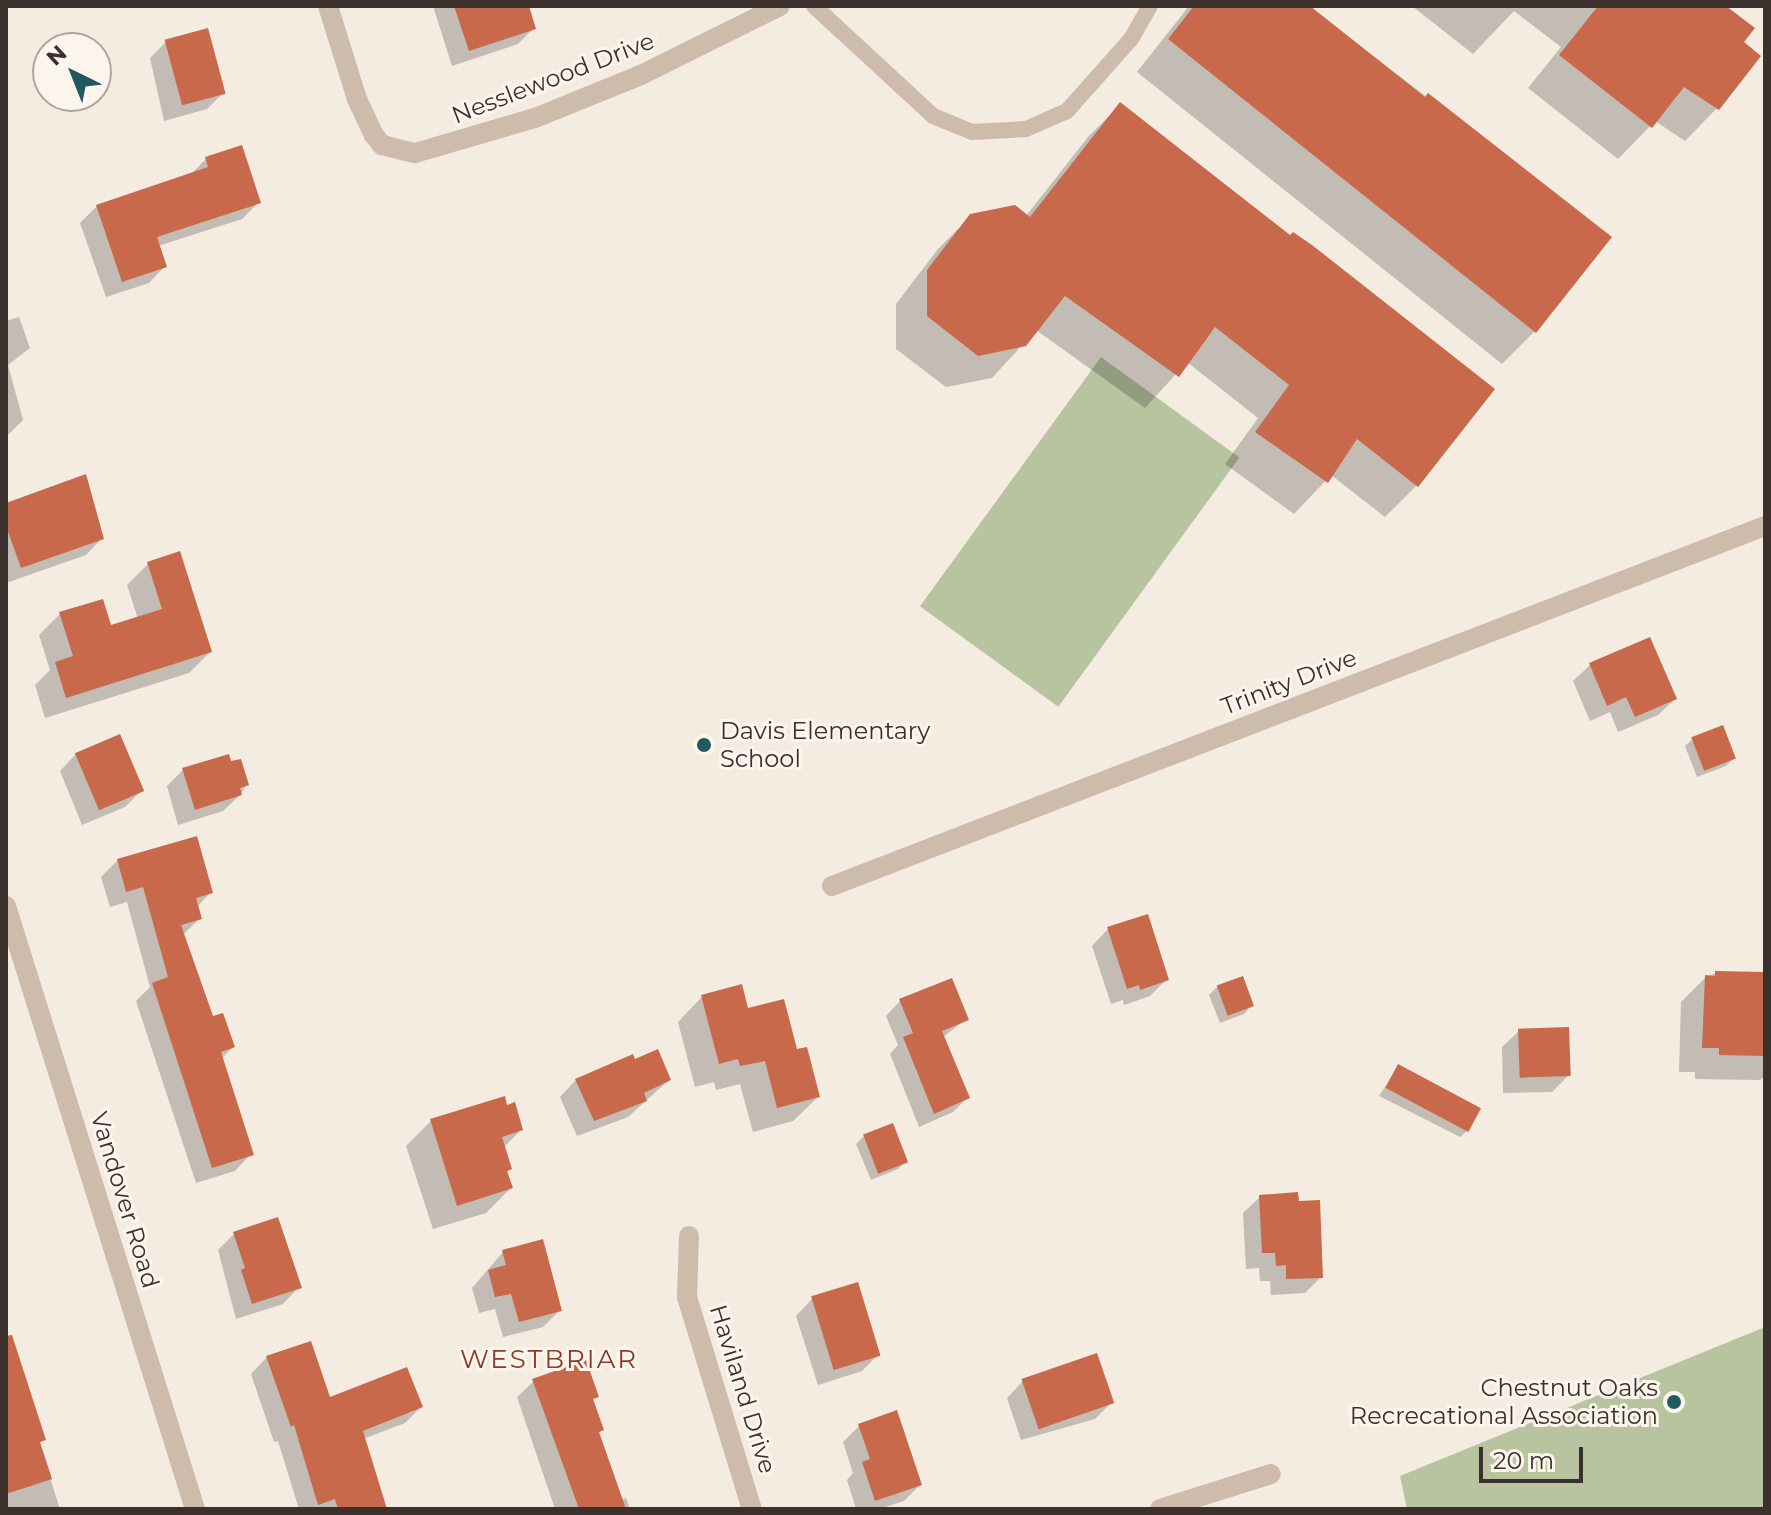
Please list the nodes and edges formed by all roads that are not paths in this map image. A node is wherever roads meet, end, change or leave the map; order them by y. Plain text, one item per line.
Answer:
1 (328, 6) edge
2 (780, 6) edge
3 (814, 6) edge
4 (1150, 6) edge
5 (1765, 526) edge
6 (832, 886) dead end
7 (6, 906) edge
8 (689, 1236) dead end
9 (1271, 1474) dead end
10 (195, 1509) edge
11 (752, 1509) edge
12 (1160, 1509) edge

1 - 2 street, Nesslewood Drive
3 - 4 lane
5 - 6 street, Trinity Drive
7 - 10 street, Vandover Road
8 - 11 street, Haviland Drive
9 - 12 street

